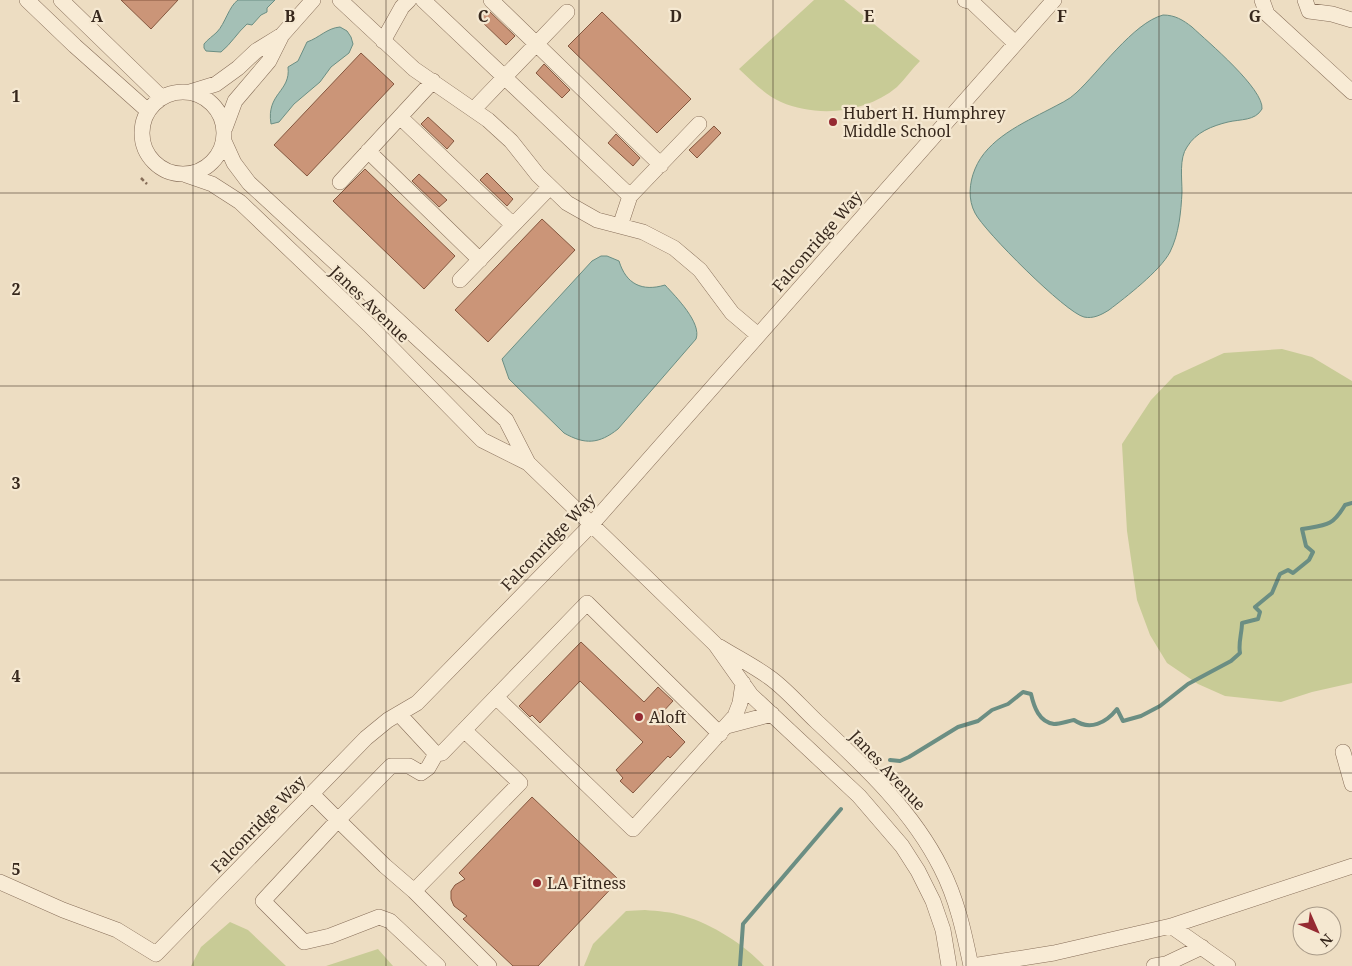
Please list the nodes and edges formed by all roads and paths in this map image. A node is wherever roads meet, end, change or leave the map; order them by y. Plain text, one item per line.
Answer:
1 (27, 0) edge
2 (61, 0) edge
3 (313, 0) edge
4 (409, 0) edge
5 (423, 0) edge
6 (491, 0) edge
7 (1054, 0) edge
8 (1262, 0) edge
9 (1305, 0) edge
10 (970, 1) edge
11 (345, 2) edge
12 (1334, 7) edge
13 (568, 12) dead end
14 (1352, 20) edge
15 (282, 35) junction
16 (383, 41) junction
17 (1015, 43) junction
18 (536, 44) junction
19 (504, 77) junction
20 (433, 81) junction
21 (1351, 89) edge
22 (190, 92) junction
23 (162, 98) junction
24 (474, 109) junction
25 (148, 112) junction
26 (400, 117) junction
27 (699, 124) dead end
28 (225, 134) junction
29 (368, 151) junction
30 (661, 165) junction
31 (186, 175) junction
32 (141, 178) dead end
33 (340, 182) dead end
34 (147, 184) dead end
35 (550, 187) junction
36 (630, 196) junction
37 (513, 225) junction
38 (620, 226) junction
39 (480, 260) junction
40 (460, 280) dead end
41 (758, 335) junction
42 (528, 463) junction
43 (591, 524) junction
44 (715, 644) junction
45 (743, 683) junction
46 (496, 697) junction
47 (399, 714) junction
48 (772, 714) junction
49 (464, 730) junction
50 (723, 730) junction
51 (1343, 752) dead end
52 (436, 754) junction
53 (1352, 784) edge
54 (312, 794) junction
55 (338, 820) junction
56 (1352, 866) edge
57 (0, 882) edge
58 (414, 891) junction
59 (1171, 926) junction
60 (1202, 947) junction
61 (438, 966) edge
62 (489, 966) edge
63 (949, 966) edge
64 (971, 966) edge
65 (1154, 966) edge
66 (1228, 966) edge

1 - 25 street
2 - 23 street
3 - 15 street
4 - 16 street
5 - 19 street
6 - 18 street
7 - 17 street, Falconridge Way
8 - 21 street
9 - 12 street
10 - 17 street
11 - 16 street
12 - 14 street
13 - 18 street
15 - 22 street
15 - 28 street
16 - 20 street
17 - 41 street, Falconridge Way
18 - 19 street
18 - 30 street
19 - 24 street
19 - 36 street
20 - 24 street
20 - 26 street
22 - 23 street
22 - 28 street, Janes Avenue
23 - 25 street
24 - 35 street
25 - 31 street, Janes Avenue
26 - 29 street
26 - 37 street
27 - 30 street
28 - 31 street
28 - 42 street, Janes Avenue
29 - 33 street
29 - 39 street
30 - 36 street
31 - 42 street, Janes Avenue
32 - 34 path
35 - 37 street
35 - 38 street
36 - 38 street
37 - 39 street
38 - 41 street
39 - 40 street
41 - 43 street, Falconridge Way
42 - 43 street, Janes Avenue
43 - 44 street, Janes Avenue
43 - 47 street, Falconridge Way
44 - 45 street, Janes Avenue
44 - 64 street, Janes Avenue
45 - 48 street, Janes Avenue
45 - 50 street
46 - 49 street
46 - 50 street
46 - 50 street
47 - 52 street
47 - 54 street, Falconridge Way
48 - 50 street
48 - 63 street, Janes Avenue
49 - 52 street
49 - 58 street
51 - 53 street
52 - 55 street
54 - 55 street
54 - 57 street, Falconridge Way
55 - 58 street
55 - 61 street
56 - 59 street
58 - 62 street
59 - 60 street
59 - 64 street
60 - 65 street
60 - 66 street

